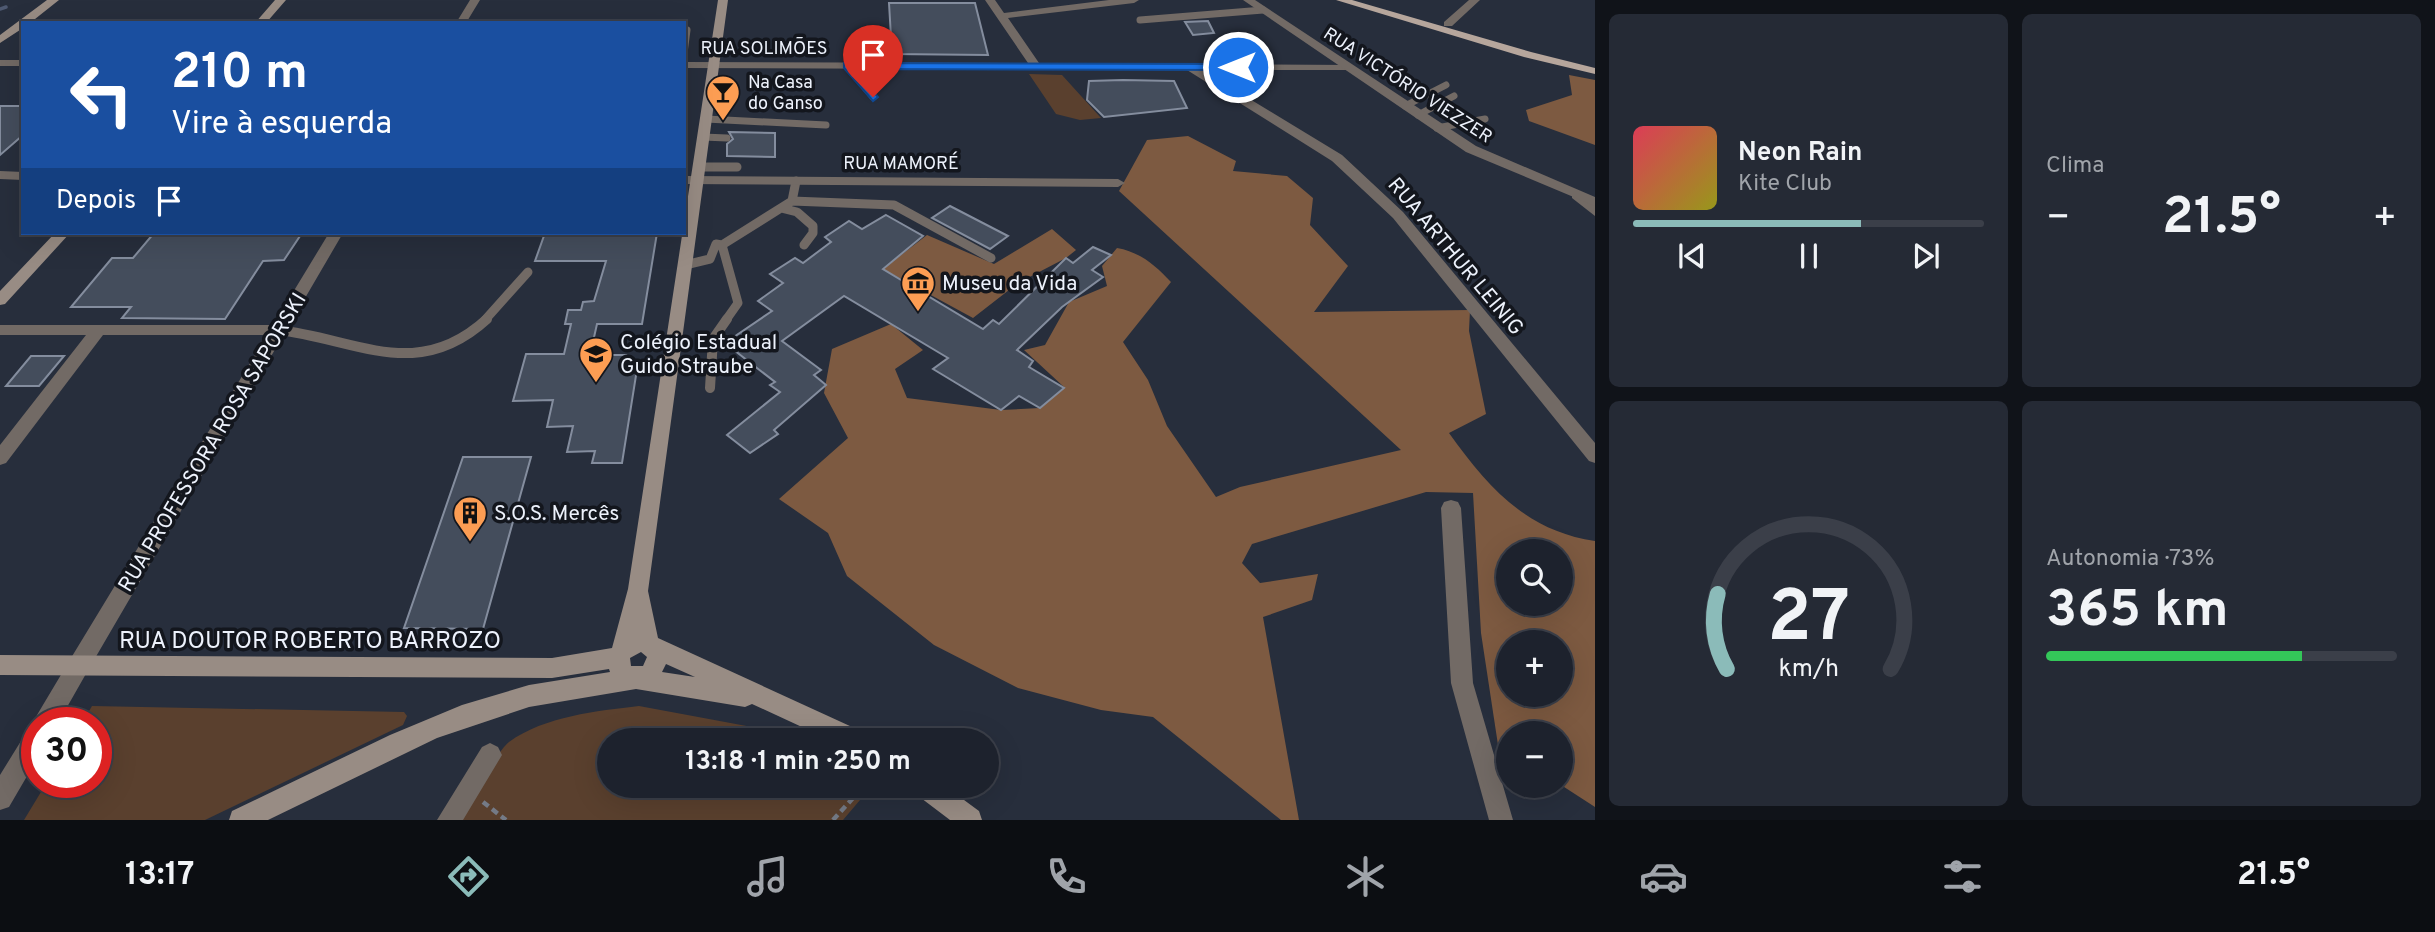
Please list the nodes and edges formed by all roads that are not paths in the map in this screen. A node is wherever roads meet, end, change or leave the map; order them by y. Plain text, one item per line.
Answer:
1 (54, 0) edge
2 (281, 0) edge
3 (475, 0) edge
4 (723, 0) edge
5 (990, 0) edge
6 (1134, 0) edge
7 (1248, 0) edge
8 (1341, 0) edge
9 (1364, 0) edge
10 (1475, 0) edge
11 (1263, 10) junction
12 (1001, 16) junction
13 (1140, 20) dead end
14 (26, 21) edge
15 (262, 21) edge
16 (462, 21) edge
17 (21, 24) edge
18 (1448, 24) junction
19 (687, 30) dead end
20 (686, 38) edge
21 (0, 40) edge
22 (0, 63) edge
23 (21, 63) edge
24 (1595, 64) edge
25 (686, 65) edge
26 (714, 65) junction
27 (847, 66) junction
28 (1037, 66) junction
29 (1189, 67) junction
30 (1348, 67) junction
31 (1595, 71) edge
32 (1446, 85) dead end
33 (1454, 96) dead end
34 (873, 97) dead end
35 (1405, 106) junction
36 (1418, 115) junction
37 (1486, 118) dead end
38 (706, 119) junction
39 (826, 125) dead end
40 (1437, 128) junction
41 (703, 137) junction
42 (727, 138) dead end
43 (738, 156) dead end
44 (736, 174) junction
45 (0, 175) edge
46 (21, 176) edge
47 (693, 176) edge
48 (796, 181) junction
49 (1118, 183) dead end
50 (1577, 195) junction
51 (792, 201) junction
52 (1595, 202) edge
53 (781, 208) junction
54 (1595, 212) edge
55 (61, 235) edge
56 (335, 235) edge
57 (723, 245) junction
58 (804, 245) dead end
59 (991, 258) dead end
60 (685, 265) junction
61 (528, 272) dead end
62 (0, 300) edge
63 (0, 330) edge
64 (99, 330) junction
65 (278, 330) junction
66 (710, 388) dead end
67 (1595, 456) edge
68 (0, 458) edge
69 (1451, 508) dead end
70 (638, 589) junction
71 (651, 645) junction
72 (621, 653) junction
73 (0, 665) edge
74 (79, 665) junction
75 (635, 679) junction
76 (765, 699) junction
77 (54, 707) edge
78 (829, 728) edge
79 (490, 755) dead end
80 (21, 763) edge
81 (0, 798) edge
82 (942, 798) edge
83 (241, 820) edge
84 (449, 820) edge
85 (970, 820) edge
86 (1501, 820) edge

1 - 14 main road
2 - 15 main road
3 - 16 street
4 - 26 main road
5 - 12 street
6 - 12 street
7 - 11 street, RUA VICTÓRIO VIEZZER
8 - 31 main road
9 - 18 main road
10 - 18 street
11 - 13 lane
11 - 30 street, RUA VICTÓRIO VIEZZER
12 - 28 street
17 - 21 main road
18 - 24 main road
19 - 20 lane
22 - 23 street
25 - 26 street, RUA SOLIMÕES
26 - 27 street, RUA SOLIMÕES
26 - 38 main road
27 - 28 street, RUA SOLIMÕES
27 - 34 lane
28 - 29 street, RUA SOLIMÕES
29 - 30 street, RUA SOLIMÕES
29 - 67 street, RUA ARTHUR LEINIG
30 - 35 street, RUA VICTÓRIO VIEZZER
32 - 35 lane
33 - 36 lane
35 - 36 street, RUA VICTÓRIO VIEZZER
36 - 40 street, RUA VICTÓRIO VIEZZER
37 - 40 lane
38 - 39 lane
38 - 41 main road
40 - 50 street, RUA VICTÓRIO VIEZZER
41 - 42 lane
41 - 47 main road
43 - 44 lane
44 - 47 street, RUA MAMORÉ
44 - 48 street, RUA MAMORÉ
45 - 46 street
47 - 60 main road
48 - 49 street, RUA MAMORÉ
48 - 51 lane
50 - 52 street, RUA VICTÓRIO VIEZZER
50 - 54 street
51 - 53 lane
51 - 59 lane
53 - 57 lane
53 - 58 lane
55 - 62 main road
56 - 65 street, RUA PROFESSORA ROSA SAPORSKI
57 - 60 lane
57 - 66 lane
60 - 70 main road
61 - 65 lane
63 - 64 street
64 - 65 street
64 - 68 street
65 - 74 street, RUA PROFESSORA ROSA SAPORSKI
69 - 86 street
70 - 71 main road
70 - 72 main road
71 - 72 main road
71 - 75 main road
71 - 76 main road
72 - 74 main road, RUA DOUTOR ROBERTO BARROZO
72 - 75 main road
73 - 74 main road, RUA DOUTOR ROBERTO BARROZO
74 - 77 street, RUA PROFESSORA ROSA SAPORSKI
75 - 76 main road
75 - 83 main road
76 - 78 main road
79 - 84 street
80 - 81 street
82 - 85 main road

